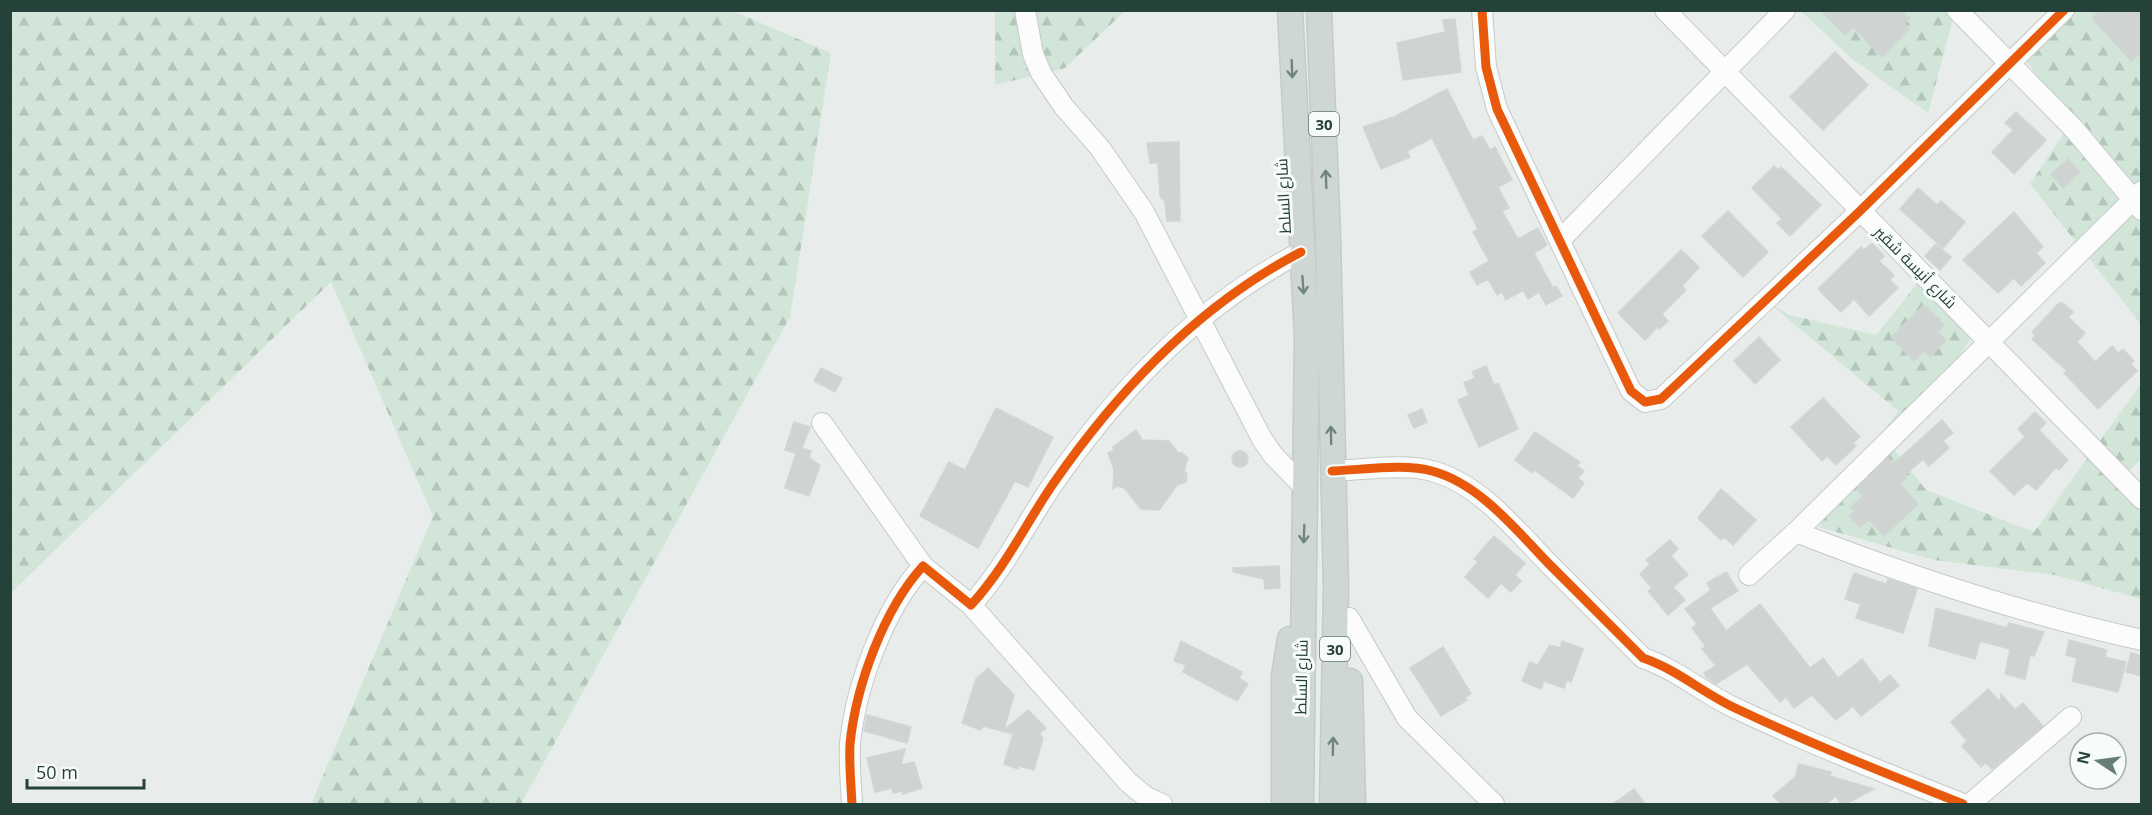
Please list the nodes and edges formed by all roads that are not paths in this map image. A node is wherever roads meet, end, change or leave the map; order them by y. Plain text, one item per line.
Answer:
1 (1024, 10) edge
2 (1290, 10) edge
3 (1319, 10) edge
4 (1482, 10) edge
5 (1665, 10) edge
6 (1785, 10) edge
7 (1957, 10) edge
8 (2064, 10) edge
9 (2010, 63) junction
10 (1725, 71) junction
11 (2138, 200) edge
12 (1860, 211) junction
13 (1560, 240) junction
14 (1301, 252) junction
15 (1201, 318) junction
16 (1988, 340) junction
17 (822, 423) dead end
18 (1332, 483) junction
19 (1305, 488) junction
20 (2142, 499) edge
21 (1796, 532) junction
22 (924, 566) junction
23 (1749, 575) dead end
24 (1302, 581) junction
25 (971, 605) junction
26 (1349, 618) junction
27 (2142, 640) edge
28 (2072, 717) dead end
29 (852, 804) edge
30 (1162, 804) edge
31 (1284, 804) edge
32 (1301, 804) edge
33 (1332, 804) edge
34 (1353, 804) edge
35 (1494, 804) edge
36 (1963, 804) edge
37 (1970, 804) edge

1 - 15 street
2 -> 14 main road, شارع السلط / 30
18 -> 3 main road, شارع السلط / 30
4 - 13 street
5 - 10 street, شارع أنيسة شقير
6 - 10 street
7 - 9 street
8 - 9 street
9 - 11 street
9 - 12 street
10 - 12 street, شارع أنيسة شقير
10 - 13 street
11 - 16 street
12 - 13 street
12 - 16 street, شارع أنيسة شقير
14 - 15 street
14 -> 19 main road, شارع السلط / 30
15 - 19 street
15 - 25 street
16 - 20 street, شارع أنيسة شقير
16 - 21 street
17 - 22 street
18 - 26 main road
33 -> 18 main road, شارع السلط / 30
18 - 36 street
19 -> 24 main road, شارع السلط / 30
21 - 23 street
21 - 27 street
22 - 25 street
22 - 29 street
24 - 31 main road
24 - 32 main road, شارع السلط / 30
25 - 30 street
26 - 34 main road
26 - 35 street
28 - 37 street

